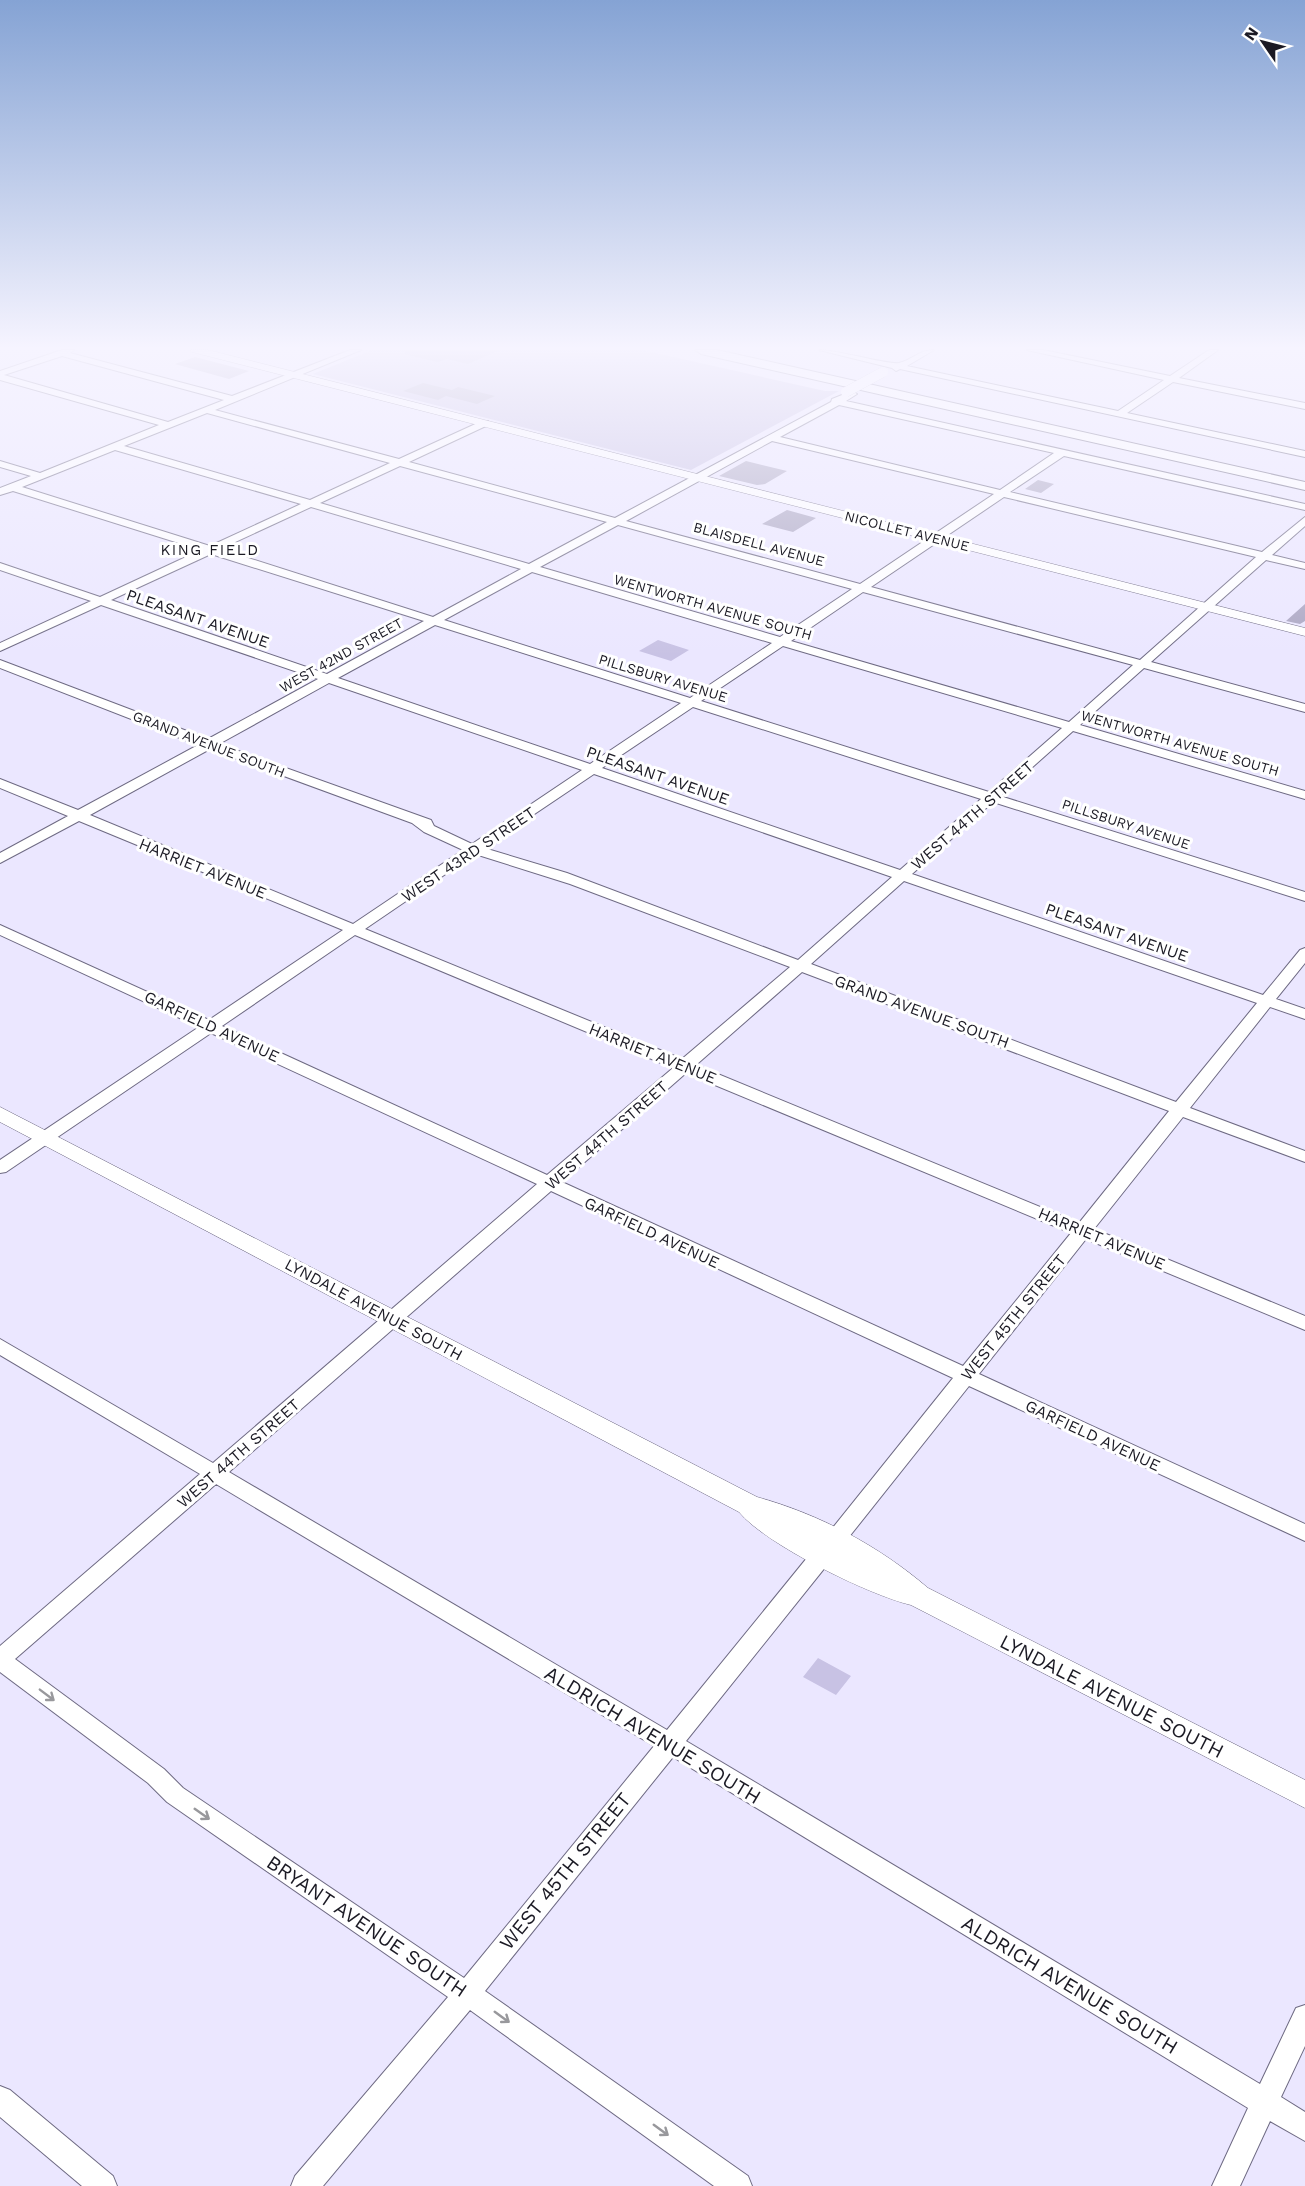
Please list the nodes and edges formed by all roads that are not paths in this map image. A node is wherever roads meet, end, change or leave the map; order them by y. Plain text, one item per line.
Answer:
1 (99, 452) edge
2 (134, 452) edge
3 (364, 452) edge
4 (423, 452) edge
5 (598, 452) edge
6 (741, 452) edge
7 (831, 452) edge
8 (1063, 452) joint
9 (1147, 452) edge
10 (1157, 452) edge
11 (1215, 452) edge
12 (1247, 459) junction
13 (401, 462) junction
14 (1270, 463) dead end
15 (0, 464) edge
16 (1301, 469) edge
17 (41, 476) junction
18 (696, 477) junction
19 (1305, 486) edge
20 (6, 489) edge
21 (1002, 493) junction
22 (1305, 499) edge
23 (309, 504) junction
24 (1305, 507) edge
25 (1305, 520) edge
26 (617, 522) junction
27 (935, 538) junction
28 (209, 550) junction
29 (1265, 556) junction
30 (1305, 566) edge
31 (0, 567) edge
32 (530, 570) junction
33 (862, 587) junction
34 (99, 601) junction
35 (1207, 607) junction
36 (432, 622) junction
37 (1305, 632) edge
38 (781, 642) junction
39 (0, 647) edge
40 (0, 664) edge
41 (1144, 664) junction
42 (327, 680) junction
43 (692, 703) junction
44 (1305, 708) edge
45 (1072, 727) junction
46 (209, 744) junction
47 (592, 770) junction
48 (0, 783) edge
49 (1305, 795) edge
50 (992, 798) junction
51 (78, 816) junction
52 (479, 846) junction
53 (0, 859) edge
54 (902, 876) junction
55 (1305, 897) edge
56 (0, 929) edge
57 (355, 930) junction
58 (1305, 952) edge
59 (800, 966) junction
60 (1267, 1001) junction
61 (1305, 1014) edge
62 (213, 1026) junction
63 (684, 1066) junction
64 (1180, 1110) junction
65 (0, 1113) edge
66 (46, 1137) junction
67 (1305, 1157) edge
68 (0, 1168) edge
69 (549, 1184) junction
70 (1083, 1230) junction
71 (394, 1319) junction
72 (1305, 1323) edge
73 (0, 1346) edge
74 (966, 1376) junction
75 (214, 1474) junction
76 (1305, 1533) edge
77 (828, 1547) junction
78 (0, 1660) edge
79 (669, 1743) junction
80 (1305, 1796) edge
81 (466, 1995) junction
82 (1305, 2017) edge
83 (0, 2099) edge
84 (1265, 2103) junction
85 (1305, 2127) edge
86 (104, 2186) edge
87 (305, 2186) edge
88 (738, 2186) edge
89 (1226, 2186) edge

1 - 17 street
2 - 23 street, WENTWORTH AVENUE SOUTH
3 - 13 street, BLAISDELL AVENUE
4 - 13 street
5 - 18 main road, NICOLLET AVENUE
6 - 18 street, WEST 42ND STREET
7 - 21 street
8 - 21 street, WEST 43RD STREET
8 - 24 street
9 - 22 highway
10 - 19 highway
11 - 12 highway
12 - 14 highway
12 - 16 highway
13 - 23 street
13 - 26 street, BLAISDELL AVENUE
15 - 17 street
17 - 20 street
18 - 26 street, WEST 42ND STREET
18 - 27 main road, NICOLLET AVENUE
20 - 28 street, PILLSBURY AVENUE
21 - 27 street, WEST 43RD STREET
21 - 29 street
23 - 28 street
23 - 32 street, WENTWORTH AVENUE SOUTH
25 - 29 street, WEST 44TH STREET
26 - 32 street, WEST 42ND STREET
26 - 33 street, BLAISDELL AVENUE
27 - 33 street, WEST 43RD STREET
27 - 35 main road, NICOLLET AVENUE
28 - 34 street
28 - 36 street, PILLSBURY AVENUE
29 - 30 street
29 - 35 street, WEST 44TH STREET
31 - 34 street, PLEASANT AVENUE
32 - 36 street, WEST 42ND STREET
32 - 38 street, WENTWORTH AVENUE SOUTH
33 - 38 street, WEST 43RD STREET
33 - 41 street, BLAISDELL AVENUE
34 - 39 street
34 - 42 street, PLEASANT AVENUE
35 - 37 main road, NICOLLET AVENUE
35 - 41 street, WEST 44TH STREET
36 - 42 street, WEST 42ND STREET
36 - 43 street, PILLSBURY AVENUE
38 - 43 street, WEST 43RD STREET
38 - 45 street, WENTWORTH AVENUE SOUTH
40 - 46 street, GRAND AVENUE SOUTH
41 - 44 street, BLAISDELL AVENUE
41 - 45 street, WEST 44TH STREET
42 - 46 street, WEST 42ND STREET
42 - 47 street, PLEASANT AVENUE
43 - 47 street, WEST 43RD STREET
43 - 50 street, PILLSBURY AVENUE
45 - 49 street, WENTWORTH AVENUE SOUTH
45 - 50 street, WEST 44TH STREET
46 - 51 street, WEST 42ND STREET
46 - 52 street, GRAND AVENUE SOUTH
47 - 52 street, WEST 43RD STREET
47 - 54 street, PLEASANT AVENUE
48 - 51 street, HARRIET AVENUE
50 - 54 street, WEST 44TH STREET
50 - 55 street, PILLSBURY AVENUE
51 - 53 street, WEST 42ND STREET
51 - 57 street, HARRIET AVENUE
52 - 57 street, WEST 43RD STREET
52 - 59 street, GRAND AVENUE SOUTH
54 - 59 street, WEST 44TH STREET
54 - 60 street, PLEASANT AVENUE
56 - 62 street, GARFIELD AVENUE
57 - 62 street, WEST 43RD STREET
57 - 63 street, HARRIET AVENUE
58 - 60 street, WEST 45TH STREET
59 - 63 street, WEST 44TH STREET
59 - 64 street, GRAND AVENUE SOUTH
60 - 61 street, PLEASANT AVENUE
60 - 64 street, WEST 45TH STREET
62 - 66 street, WEST 43RD STREET
62 - 69 street, GARFIELD AVENUE
63 - 69 street, WEST 44TH STREET
63 - 70 street, HARRIET AVENUE
64 - 67 street, GRAND AVENUE SOUTH
64 - 70 street, WEST 45TH STREET
65 - 66 main road, LYNDALE AVENUE SOUTH
66 - 68 street, WEST 43RD STREET
66 - 71 main road, LYNDALE AVENUE SOUTH
69 - 71 street, WEST 44TH STREET
69 - 74 street, GARFIELD AVENUE
70 - 72 street, HARRIET AVENUE
70 - 74 street, WEST 45TH STREET
71 - 75 street, WEST 44TH STREET
71 - 77 main road, LYNDALE AVENUE SOUTH
73 - 75 street, ALDRICH AVENUE SOUTH
74 - 76 street, GARFIELD AVENUE
74 - 77 street, WEST 45TH STREET
75 - 78 street, WEST 44TH STREET
75 - 79 street, ALDRICH AVENUE SOUTH
77 - 79 street, WEST 45TH STREET
77 - 80 main road, LYNDALE AVENUE SOUTH
78 -> 81 street, BRYANT AVENUE SOUTH
79 - 81 street, WEST 45TH STREET
79 - 84 street, ALDRICH AVENUE SOUTH
81 - 87 street, WEST 45TH STREET
81 -> 88 street, BRYANT AVENUE SOUTH
82 - 84 street
83 - 86 street
84 - 85 street, ALDRICH AVENUE SOUTH
84 - 89 street

